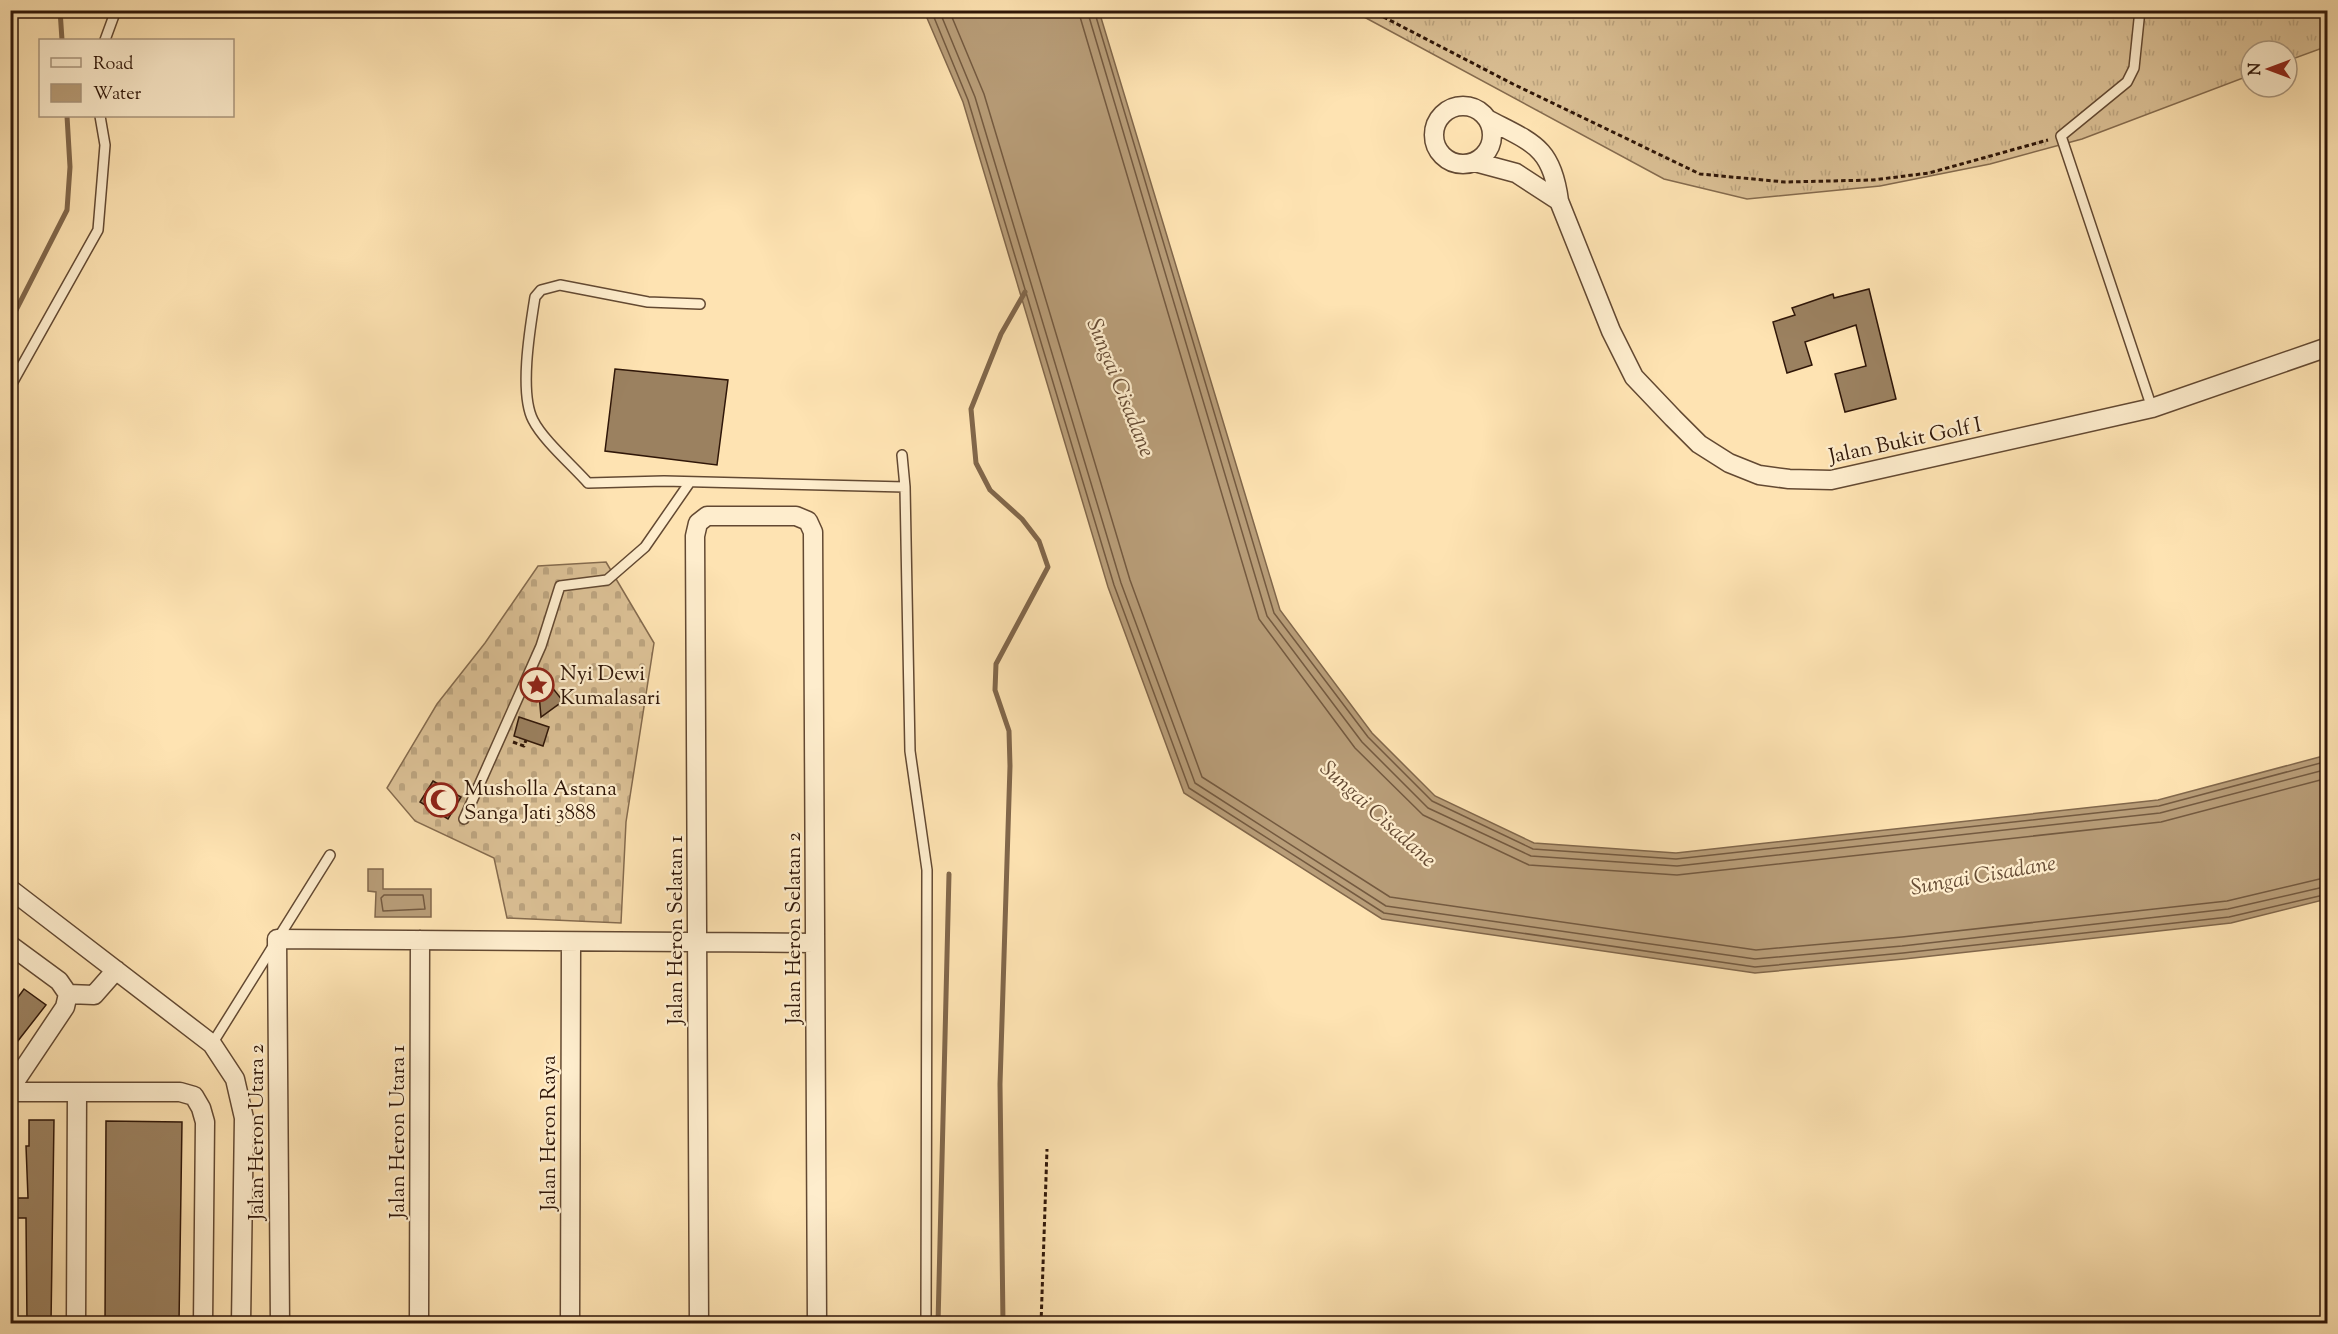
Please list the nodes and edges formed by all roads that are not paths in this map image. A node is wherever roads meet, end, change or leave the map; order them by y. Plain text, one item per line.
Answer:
1 (116, 10) edge
2 (2140, 10) edge
3 (105, 39) edge
4 (100, 117) edge
5 (1489, 120) junction
6 (1475, 162) junction
7 (1559, 201) junction
8 (700, 304) dead end
9 (2328, 347) edge
10 (10, 387) edge
11 (2152, 408) junction
12 (902, 455) dead end
13 (690, 482) junction
14 (905, 487) junction
15 (695, 536) joint
16 (464, 819) dead end
17 (330, 855) dead end
18 (10, 889) edge
19 (277, 939) junction
20 (420, 940) junction
21 (571, 942) junction
22 (697, 942) junction
23 (815, 943) junction
24 (10, 945) edge
25 (116, 970) junction
26 (68, 994) junction
27 (212, 1044) junction
28 (10, 1090) edge
29 (77, 1092) junction
30 (76, 1323) edge
31 (203, 1323) edge
32 (241, 1323) edge
33 (280, 1323) edge
34 (419, 1323) edge
35 (570, 1323) edge
36 (699, 1323) edge
37 (817, 1323) edge
38 (926, 1323) edge

1 - 3 lane
2 - 11 lane
4 - 10 lane
5 - 6 street
5 - 6 street, Jalan Bukit Golf I
5 - 7 street, Jalan Bukit Golf I
6 - 7 street, Jalan Bukit Golf I
7 - 11 street, Jalan Bukit Golf I
8 - 13 lane
9 - 11 street, Jalan Bukit Golf I
12 - 14 lane
13 - 14 lane
13 - 16 lane
14 - 38 lane
15 - 22 street, Jalan Heron Selatan 1
15 - 23 street, Jalan Heron Selatan 2
17 - 19 lane
18 - 25 street
19 - 20 street
19 - 27 lane
19 - 33 street, Jalan Heron Utara 2
20 - 21 street
20 - 34 street, Jalan Heron Utara 1
21 - 22 street
21 - 35 street, Jalan Heron Raya
22 - 23 street
22 - 36 street, Jalan Heron Selatan 1
23 - 37 street, Jalan Heron Selatan 2
24 - 26 street
25 - 26 street
25 - 27 street
26 - 28 street
27 - 32 street
28 - 29 street
29 - 30 street
29 - 31 street

